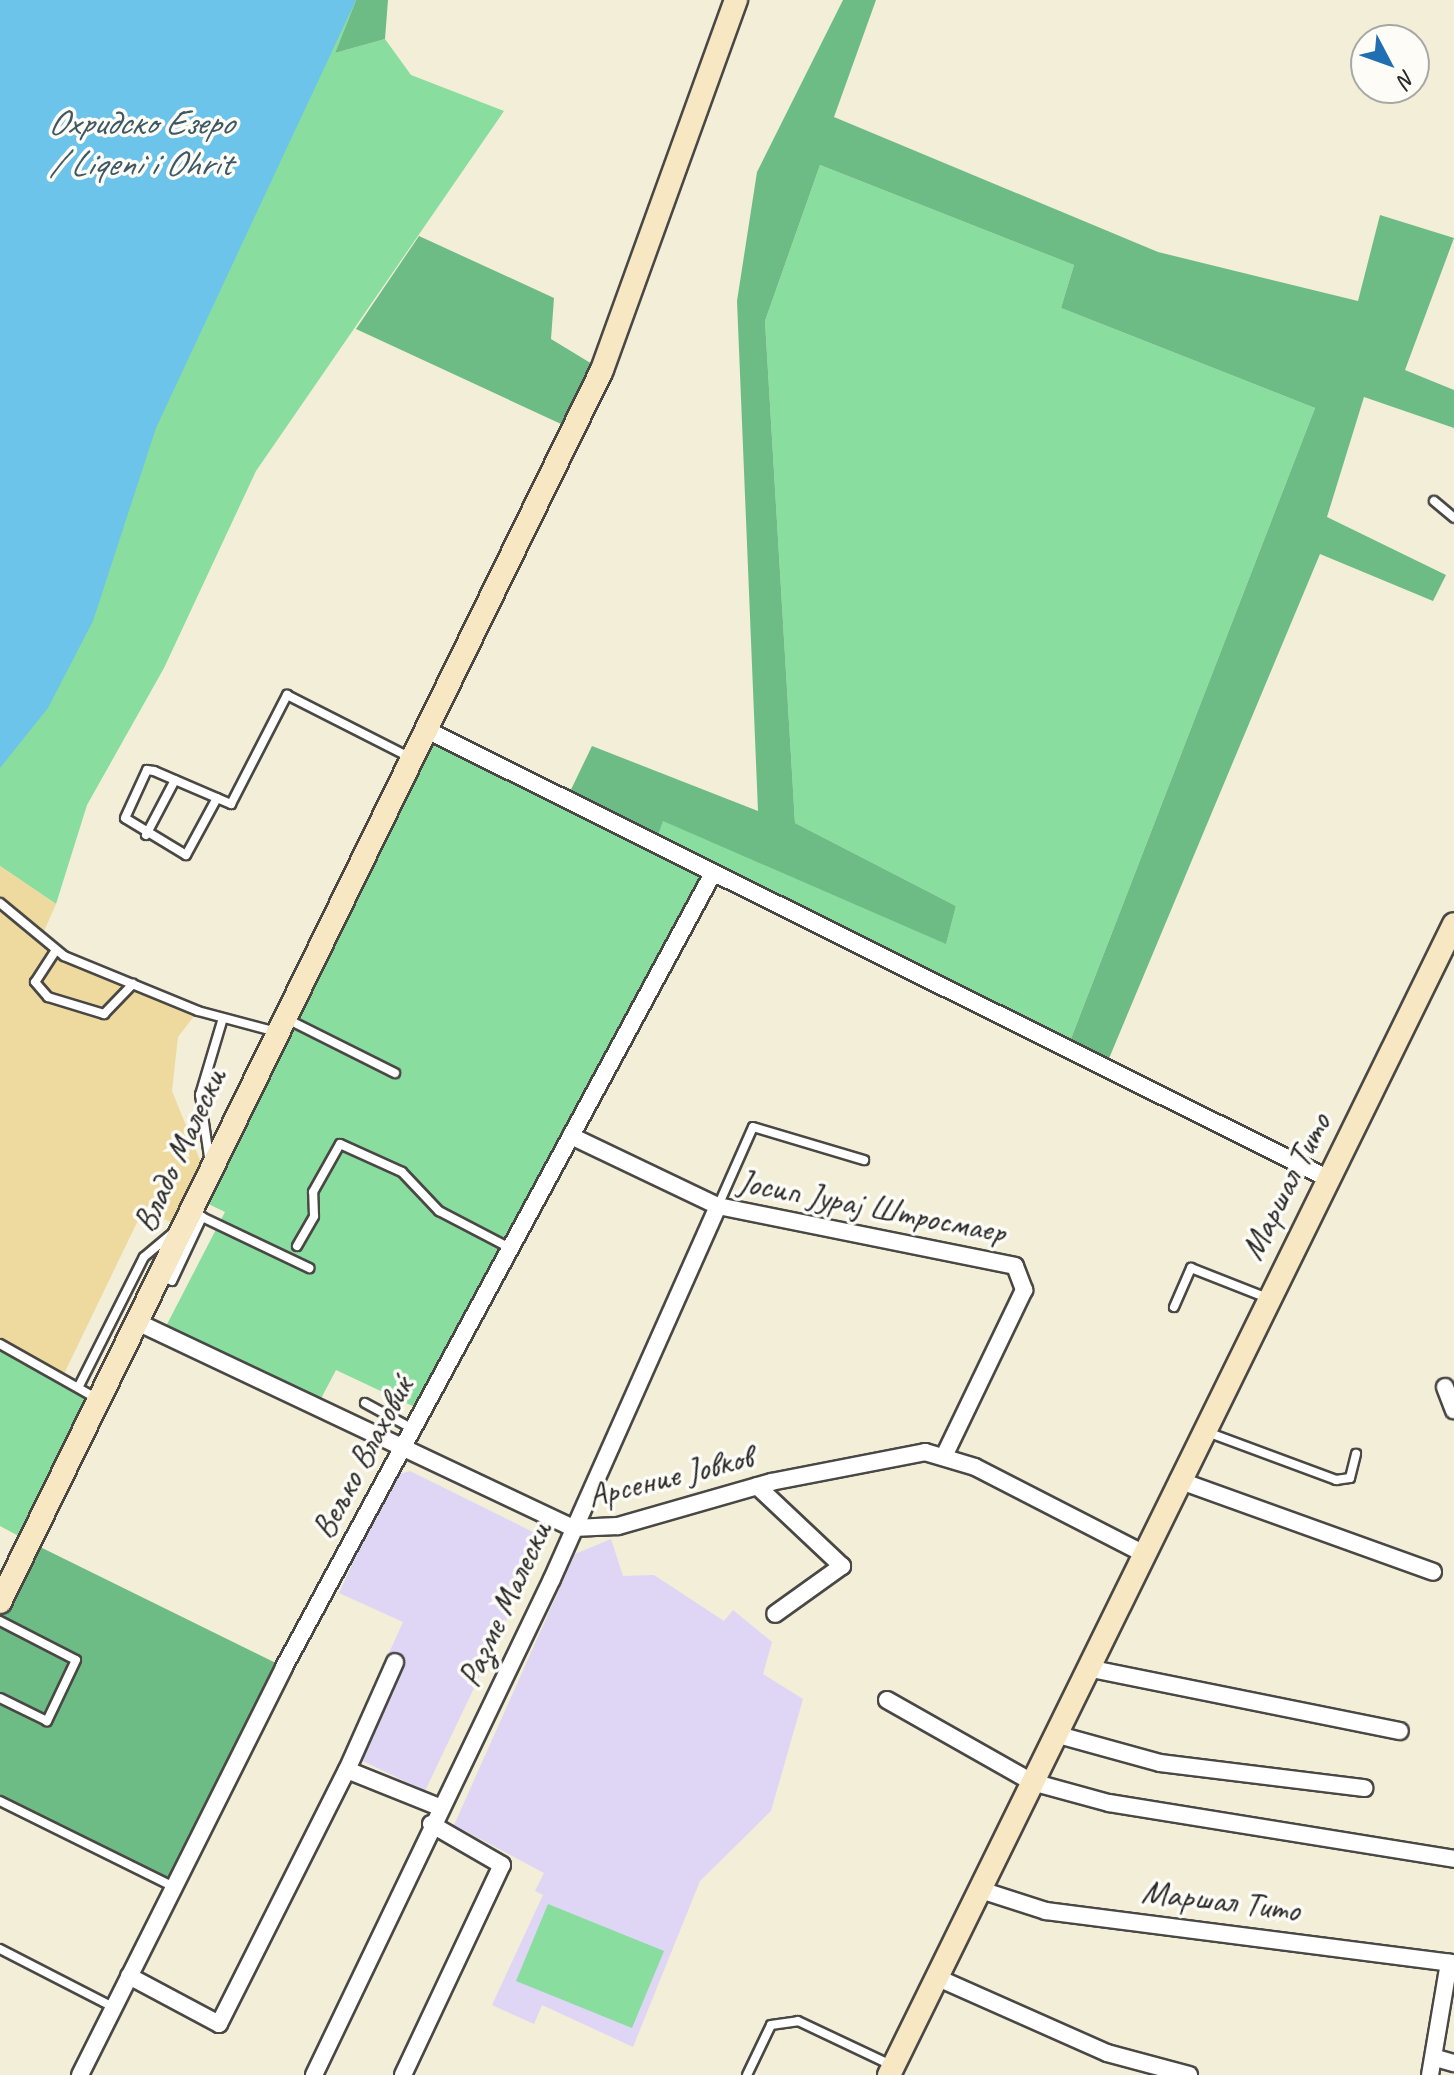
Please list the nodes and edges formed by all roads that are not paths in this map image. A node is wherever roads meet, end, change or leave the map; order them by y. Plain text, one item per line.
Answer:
1 (736, 0) edge
2 (1434, 501) dead end
3 (1454, 518) edge
4 (425, 729) junction
5 (410, 757) junction
6 (175, 780) junction
7 (217, 798) junction
8 (146, 835) junction
9 (712, 875) junction
10 (0, 903) edge
11 (1454, 924) edge
12 (56, 950) junction
13 (133, 984) junction
14 (223, 1018) junction
15 (277, 1023) junction
16 (395, 1073) dead end
17 (571, 1136) junction
18 (864, 1160) dead end
19 (210, 1165) junction
20 (1327, 1178) junction
21 (718, 1206) junction
22 (180, 1226) junction
23 (297, 1246) dead end
24 (511, 1249) junction
25 (309, 1268) dead end
26 (158, 1274) junction
27 (1267, 1298) junction
28 (1174, 1307) dead end
29 (135, 1321) junction
30 (0, 1344) edge
31 (1445, 1387) dead end
32 (88, 1392) junction
33 (365, 1403) dead end
34 (1454, 1410) edge
35 (411, 1428) junction
36 (1202, 1430) junction
37 (402, 1447) junction
38 (945, 1454) junction
39 (1356, 1454) dead end
40 (1178, 1480) junction
41 (757, 1486) junction
42 (573, 1528) junction
43 (1142, 1553) junction
44 (1433, 1572) dead end
45 (0, 1602) edge
46 (775, 1614) dead end
47 (0, 1621) edge
48 (395, 1662) dead end
49 (1087, 1668) junction
50 (0, 1698) edge
51 (887, 1700) dead end
52 (1400, 1731) dead end
53 (1055, 1734) junction
54 (347, 1770) junction
55 (1032, 1782) junction
56 (1364, 1788) dead end
57 (0, 1801) edge
58 (439, 1807) junction
59 (431, 1824) junction
60 (1454, 1859) edge
61 (172, 1886) junction
62 (981, 1890) junction
63 (0, 1949) edge
64 (1451, 1963) edge
65 (129, 1976) junction
66 (938, 1978) junction
67 (113, 2007) junction
68 (1436, 2058) junction
69 (1454, 2063) edge
70 (891, 2071) edge
71 (80, 2075) edge
72 (314, 2075) edge
73 (403, 2075) edge
74 (747, 2075) edge
75 (1189, 2075) edge
76 (1430, 2075) edge

1 - 4 main road, Владо Малески
2 - 3 lane
4 - 5 main road, Владо Малески
4 - 9 street
5 - 7 lane
5 - 15 main road, Владо Малески
6 - 7 lane
6 - 8 lane
6 - 8 lane
7 - 8 lane
9 - 17 street, Вељко Влаховиќ
9 - 20 street
10 - 12 lane
11 - 20 main road, Маршал Тито
12 - 13 lane
12 - 13 lane
13 - 14 lane
14 - 15 lane
14 - 19 lane
15 - 16 lane
15 - 19 main road, Владо Малески
17 - 21 street, Јосип Јурај Штросмаер
17 - 24 street, Вељко Влаховиќ
18 - 21 lane
19 - 22 main road, Владо Малески
20 - 27 main road, Маршал Тито
21 - 38 street, Јосип Јурај Штросмаер
21 - 42 street, Разме Малески
22 - 26 main road, Владо Малески
22 - 32 lane
23 - 24 lane
24 - 35 street, Вељко Влаховиќ
25 - 26 lane
26 - 29 main road, Владо Малески
27 - 28 lane
27 - 36 main road, Маршал Тито
29 - 32 main road, Владо Малески
29 - 37 street, Арсение Јовков
30 - 32 lane
31 - 34 street
32 - 45 main road, Владо Малески
33 - 35 lane
35 - 37 street, Вељко Влаховиќ
36 - 39 lane
36 - 40 main road, Маршал Тито
37 - 42 street, Арсение Јовков
37 - 61 street, Вељко Влаховиќ
38 - 41 street, Арсение Јовков
38 - 43 street, Арсение Јовков
40 - 43 main road, Маршал Тито
40 - 44 street
41 - 42 street, Арсение Јовков
41 - 46 street
42 - 58 street, Разме Малески
43 - 49 main road, Маршал Тито
47 - 50 lane
48 - 54 street
49 - 52 street
49 - 53 main road, Маршал Тито
51 - 55 street
53 - 55 main road, Маршал Тито
53 - 56 street
54 - 58 street
54 - 65 street
55 - 60 street
55 - 62 main road, Маршал Тито
57 - 61 lane
58 - 59 street, Разме Малески
59 - 72 street, Разме Малески
59 - 73 street
61 - 65 street, Вељко Влаховиќ
62 - 64 street, Маршал Тито
62 - 66 main road, Маршал Тито
63 - 67 lane
64 - 68 street
65 - 67 street, Вељко Влаховиќ
66 - 70 main road, Маршал Тито
66 - 75 street
67 - 71 street, Вељко Влаховиќ
68 - 69 street
68 - 76 street
70 - 74 lane

